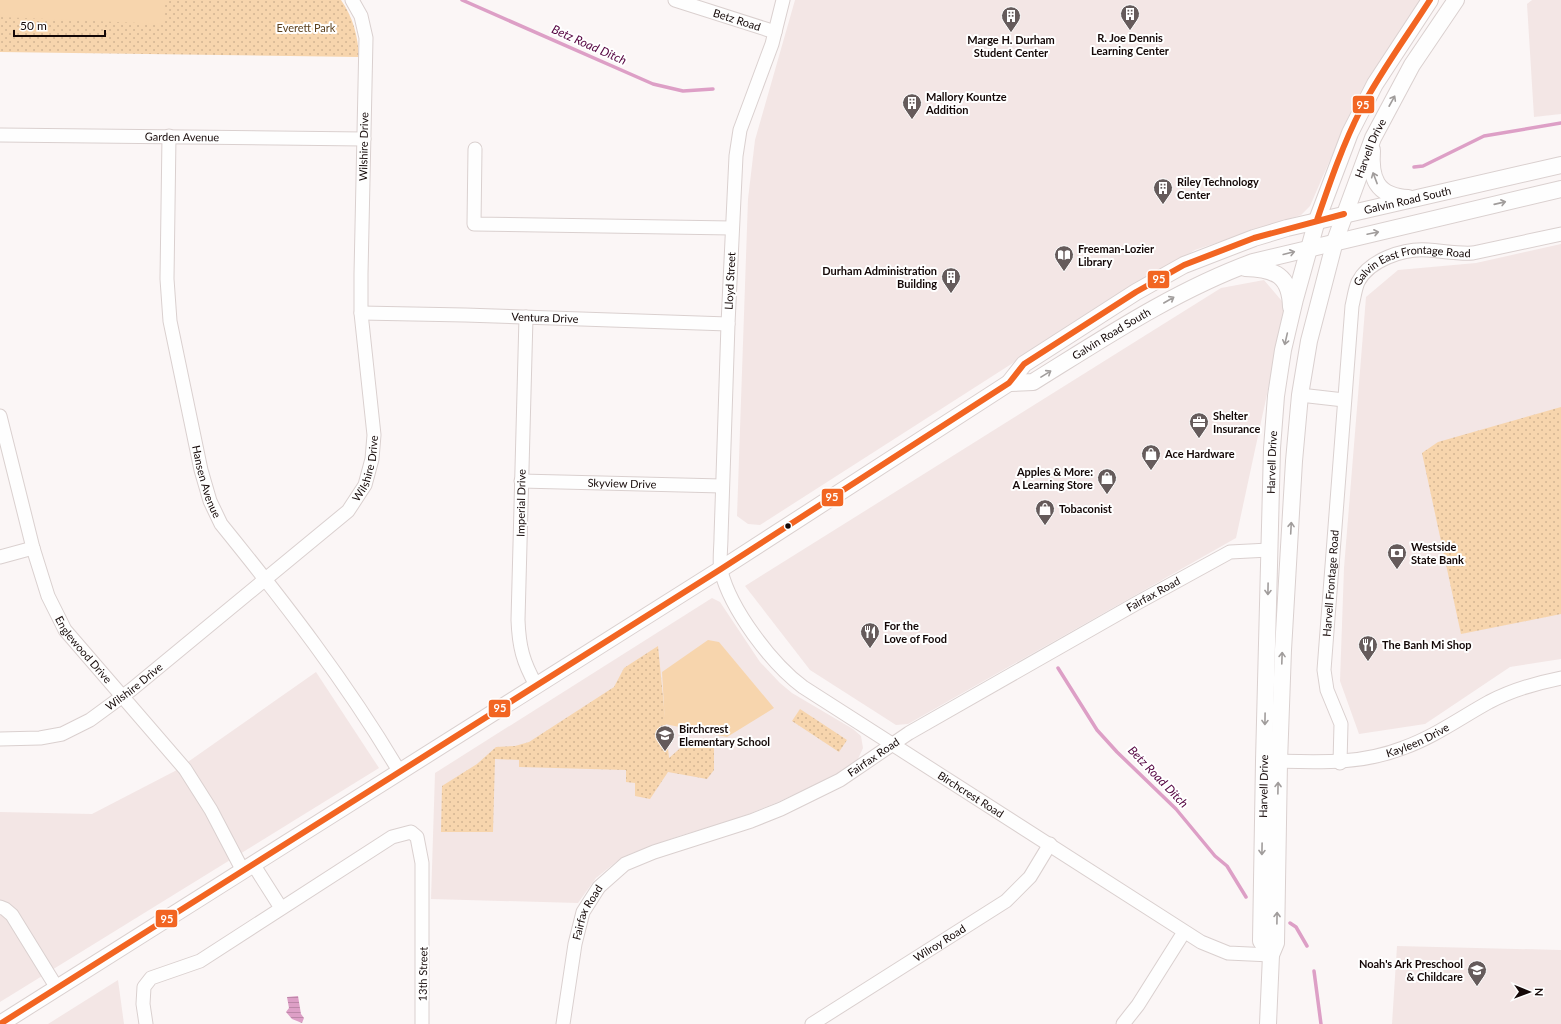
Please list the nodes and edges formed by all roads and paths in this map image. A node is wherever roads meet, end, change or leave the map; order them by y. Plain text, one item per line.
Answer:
1 (352, 0) edge
2 (676, 0) edge
3 (783, 0) edge
4 (1430, 0) edge
5 (1456, 0) edge
6 (775, 32) junction
7 (0, 135) edge
8 (169, 136) junction
9 (1373, 138) junction
10 (364, 139) junction
11 (475, 149) dead end
12 (1561, 166) edge
13 (1561, 189) edge
14 (1419, 199) junction
15 (1344, 214) junction
16 (1317, 220) junction
17 (732, 228) junction
18 (1561, 234) edge
19 (1335, 241) junction
20 (1311, 247) junction
21 (1236, 268) junction
22 (362, 313) junction
23 (1291, 316) junction
24 (526, 317) junction
25 (728, 324) junction
26 (1009, 383) junction
27 (1300, 395) junction
28 (1344, 400) junction
29 (0, 416) edge
30 (521, 481) junction
31 (722, 486) junction
32 (33, 548) junction
33 (1269, 550) junction
34 (0, 557) edge
35 (721, 569) junction
36 (266, 579) junction
37 (1561, 678) edge
38 (536, 685) junction
39 (123, 696) junction
40 (0, 739) edge
41 (892, 744) junction
42 (1271, 762) junction
43 (1340, 763) junction
44 (400, 771) junction
45 (1050, 844) junction
46 (248, 868) junction
47 (0, 906) edge
48 (281, 908) junction
49 (1184, 932) junction
50 (1271, 955) junction
51 (57, 988) junction
52 (0, 1024) edge
53 (146, 1024) edge
54 (422, 1024) edge
55 (563, 1024) edge
56 (812, 1024) edge
57 (1123, 1024) edge
58 (1268, 1024) edge

1 - 10 street, Wilshire Drive
2 - 6 street, Betz Road
3 - 6 street, Lloyd Street
4 - 16 main road, Harvell Drive
9 -> 5 main road, Harvell Drive
6 - 17 street, Lloyd Street
7 - 8 street, Garden Avenue
8 - 10 street, Garden Avenue
8 - 36 street, Hansen Avenue
14 -> 9 main road
9 - 15 main road, Harvell Drive
10 - 22 street, Wilshire Drive
11 - 17 street
12 - 14 main road, Galvin Road South
19 -> 13 main road, Galvin Road South
14 - 15 main road, Galvin Road South
15 - 16 main road, Galvin Road South
15 - 19 main road, Harvell Drive
16 - 20 main road, Harvell Drive
16 - 26 main road, Galvin Road South
17 - 25 street, Lloyd Street
18 - 28 street, Galvin East Frontage Road
19 - 20 main road, Galvin Road South
19 - 27 main road, Harvell Drive
21 -> 20 main road, Galvin Road South
20 - 23 main road, Harvell Drive
21 - 23 main road
26 -> 21 main road, Galvin Road South
22 - 24 street, Ventura Drive
22 - 36 street, Wilshire Drive
23 -> 33 main road, Harvell Drive
24 - 25 street, Ventura Drive
24 - 30 street, Imperial Drive
25 - 31 street, Lloyd Street
26 - 35 main road, Galvin Road South
27 - 28 street
42 -> 27 main road, Harvell Drive
28 - 43 street, Harvell Frontage Road
29 - 32 street, Englewood Drive
30 - 31 street, Skyview Drive
30 - 38 street, Imperial Drive
31 - 35 street, Lloyd Street
32 - 34 street
32 - 39 street, Englewood Drive
33 - 41 street, Fairfax Road
33 -> 42 main road, Harvell Drive
35 - 38 main road, Galvin Road South
35 - 41 street, Birchcrest Road
36 - 39 street, Wilshire Drive
36 - 44 street, Hansen Avenue
37 - 43 street, Kayleen Drive
38 - 44 main road, Galvin Road South
39 - 40 street, Wilshire Drive
39 - 46 street, Englewood Drive
41 - 45 street, Birchcrest Road
41 - 55 street, Fairfax Road
42 - 43 street, Kayleen Drive
42 - 50 main road, Harvell Drive
44 - 46 main road, Galvin Road South
45 - 49 street, Birchcrest Road
45 - 56 street, Wilroy Road
46 - 48 street, Englewood Drive
46 - 51 main road, Galvin Road South
47 - 51 street
48 - 53 street
48 - 54 street, 13th Street
49 - 50 street, Birchcrest Road
49 - 57 street
50 - 58 main road, Harvell Drive
51 - 52 main road, Galvin Road South

